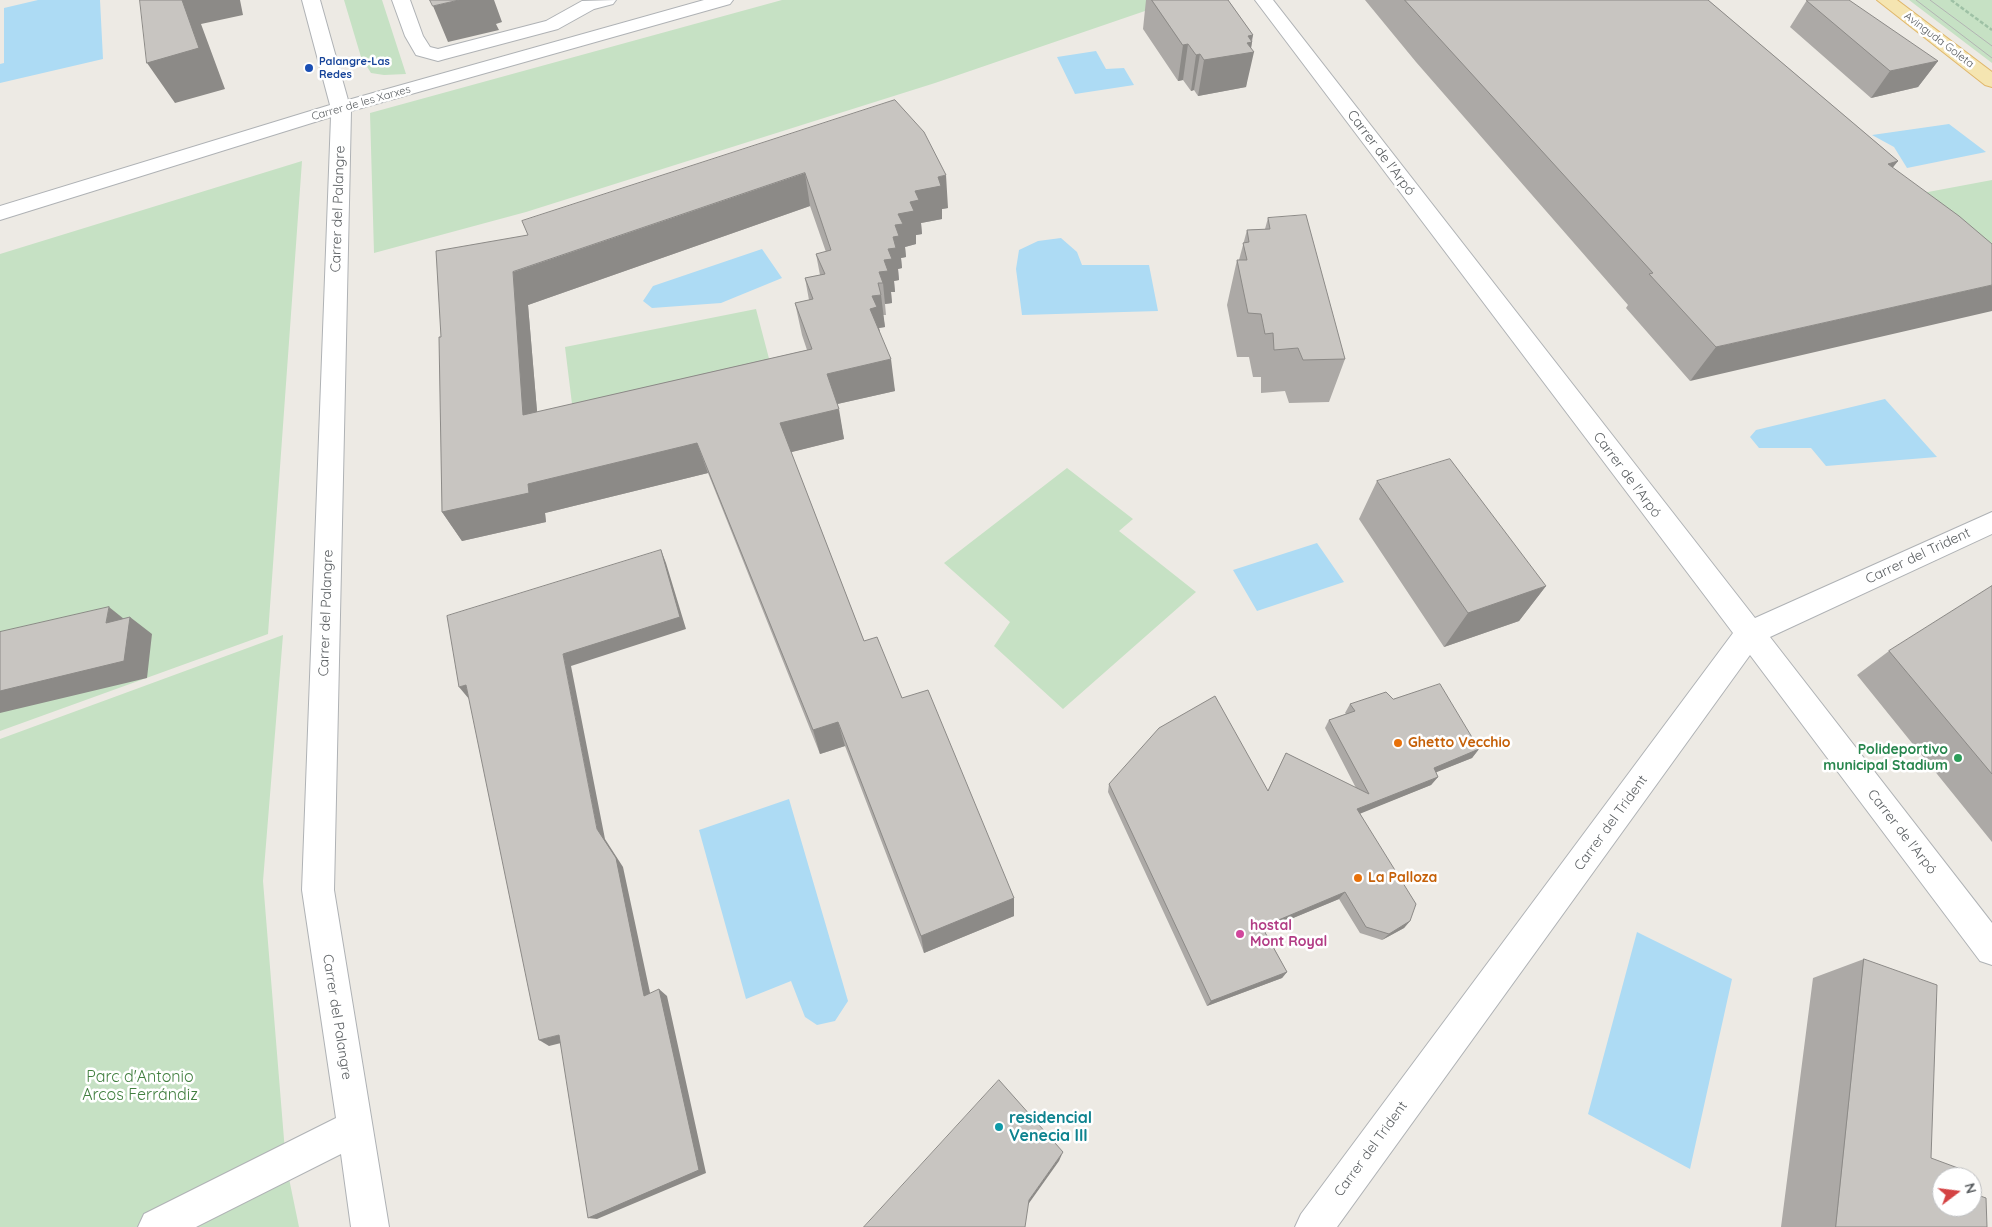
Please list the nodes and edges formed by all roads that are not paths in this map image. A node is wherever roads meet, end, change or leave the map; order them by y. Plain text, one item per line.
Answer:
1 (310, 0) edge
2 (401, 0) edge
3 (607, 0) edge
4 (724, 0) edge
5 (1264, 0) edge
6 (1886, 0) edge
7 (1992, 81) edge
8 (341, 108) junction
9 (0, 213) edge
10 (1992, 522) edge
11 (1749, 634) junction
12 (1992, 949) edge
13 (354, 1128) junction
14 (157, 1227) edge
15 (370, 1227) edge
16 (1314, 1227) edge

1 - 8 street, Carrer del Palangre
2 - 3 street
4 - 8 street, Carrer de les Xarxes
5 - 11 street, Carrer de l'Arpó
6 - 7 main road, Avinguda Goleta
8 - 9 street, Carrer de les Xarxes
8 - 13 street, Carrer del Palangre
10 - 11 street, Carrer del Trident
11 - 12 street, Carrer de l'Arpó
11 - 16 street, Carrer del Trident
13 - 14 street
13 - 15 street, Carrer del Palangre

